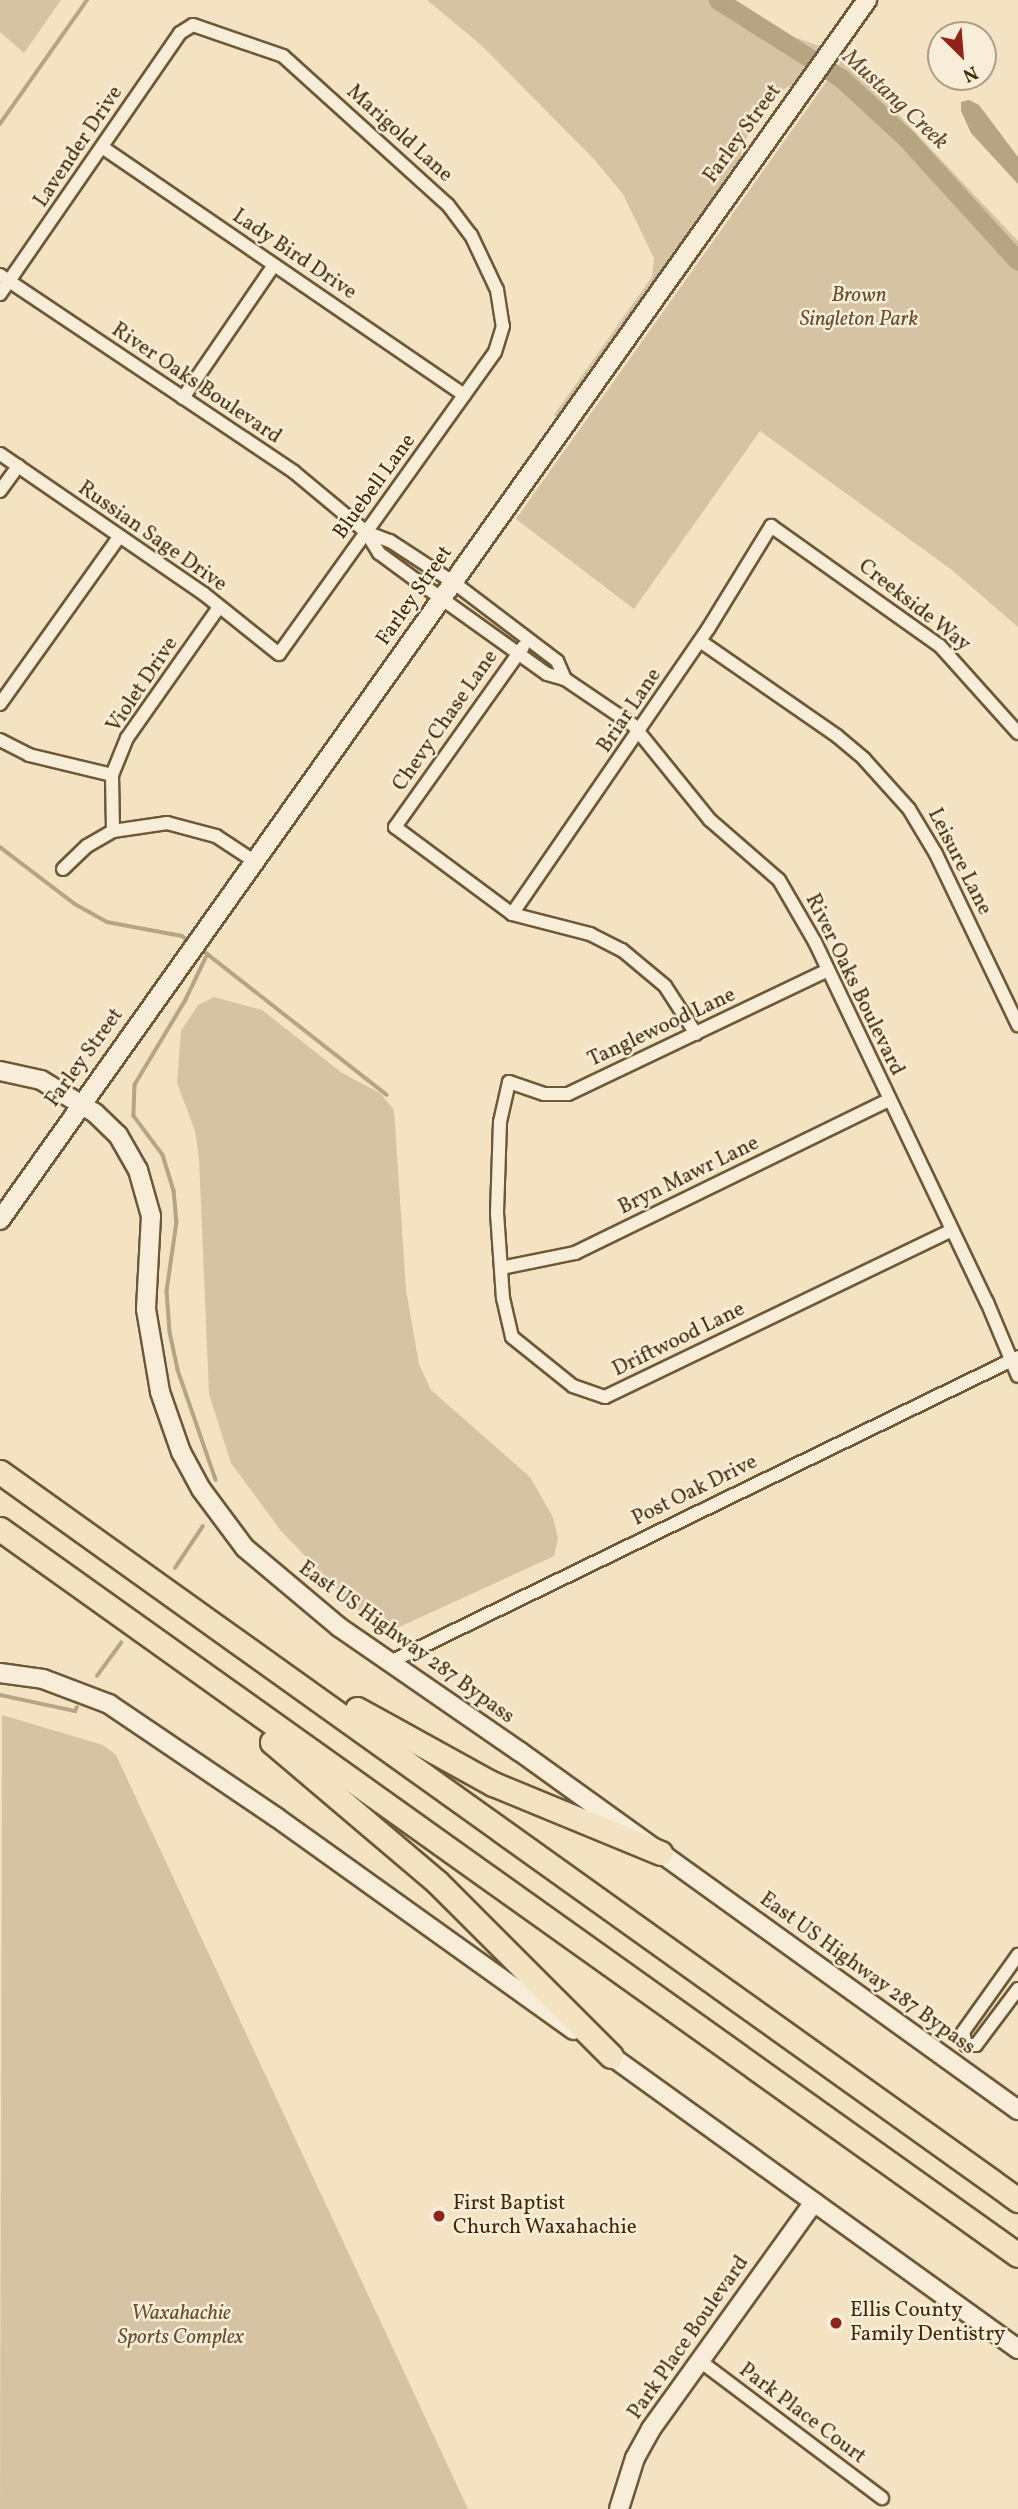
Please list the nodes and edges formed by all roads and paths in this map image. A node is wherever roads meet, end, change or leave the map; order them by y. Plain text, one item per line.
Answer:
1 (867, 0) edge
2 (193, 24) joint
3 (102, 148) junction
4 (274, 265) junction
5 (5, 279) edge
6 (0, 294) edge
7 (501, 340) joint
8 (464, 395) junction
9 (183, 398) junction
10 (0, 454) edge
11 (18, 466) junction
12 (0, 491) edge
13 (771, 526) joint
14 (366, 532) junction
15 (120, 536) junction
16 (448, 589) junction
17 (219, 607) junction
18 (530, 639) junction
19 (699, 641) junction
20 (518, 653) junction
21 (279, 654) joint
22 (565, 678) junction
23 (0, 704) edge
24 (639, 731) junction
25 (1018, 733) edge
26 (0, 740) edge
27 (113, 775) junction
28 (113, 831) junction
29 (254, 861) junction
30 (63, 869) dead end
31 (512, 914) junction
32 (828, 970) junction
33 (1018, 1026) edge
34 (696, 1034) junction
35 (0, 1071) edge
36 (509, 1082) joint
37 (889, 1100) junction
38 (79, 1104) junction
39 (0, 1220) edge
40 (952, 1230) junction
41 (500, 1268) junction
42 (1014, 1359) edge
43 (1018, 1376) edge
44 (0, 1472) edge
45 (0, 1529) edge
46 (254, 1653) junction
47 (180, 1658) junction
48 (390, 1662) junction
49 (0, 1673) edge
50 (660, 1853) junction
51 (1018, 1955) edge
52 (1018, 1989) edge
53 (966, 2045) junction
54 (611, 2056) junction
55 (952, 2063) junction
56 (1018, 2110) edge
57 (1018, 2200) edge
58 (814, 2202) junction
59 (1018, 2255) edge
60 (1018, 2349) edge
61 (700, 2361) junction
62 (882, 2498) dead end
63 (619, 2509) edge

1 - 16 main road, Farley Street
2 - 3 street, Lavender Drive
2 - 7 street, Marigold Lane
3 - 4 street, Lady Bird Drive
3 - 5 street, Lavender Drive
4 - 8 street, Lady Bird Drive
4 - 9 street
5 - 6 street, Lavender Drive
5 - 9 street, River Oaks Boulevard
7 - 8 street, Bluebell Lane
8 - 14 street, Bluebell Lane
9 - 14 street, River Oaks Boulevard
10 - 11 street, Russian Sage Drive
11 - 12 street
11 - 15 street, Russian Sage Drive
13 - 19 street, Briar Lane
13 - 25 street, Creekside Way
14 - 16 street, River Oaks Boulevard
14 - 21 street, Bluebell Lane
15 - 17 street, Russian Sage Drive
15 - 23 street
16 - 18 street, River Oaks Boulevard
16 - 20 street, River Oaks Boulevard
16 - 29 main road, Farley Street
17 - 21 street, Russian Sage Drive
17 - 27 street, Violet Drive
18 - 20 street, Chevy Chase Lane
18 - 22 street, River Oaks Boulevard
19 - 24 street, Briar Lane
19 - 33 street, Leisure Lane
20 - 22 street, River Oaks Boulevard
20 - 31 street, Chevy Chase Lane
22 - 24 street, River Oaks Boulevard
24 - 31 street, Briar Lane
24 - 32 street, River Oaks Boulevard
26 - 27 street
27 - 28 street, Violet Drive
28 - 29 street
28 - 30 street
29 - 38 main road, Farley Street
31 - 34 street
32 - 34 street, Tanglewood Lane
32 - 37 street, River Oaks Boulevard
34 - 36 street, Tanglewood Lane
35 - 38 main road, East US Highway 287 Bypass
36 - 41 street, Driftwood Lane
37 - 40 street, River Oaks Boulevard
37 - 41 street, Bryn Mawr Lane
38 - 39 main road, Farley Street
38 - 48 main road, East US Highway 287 Bypass
40 - 41 street, Driftwood Lane
40 - 42 street, River Oaks Boulevard
42 - 43 street, River Oaks Boulevard
42 - 48 street, Post Oak Drive
44 - 46 highway
45 - 47 highway
46 - 50 highway
46 - 57 highway
47 - 54 highway
47 - 59 highway
48 - 50 main road, East US Highway 287 Bypass
49 - 54 main road
50 - 55 main road, East US Highway 287 Bypass
51 - 53 street
52 - 53 street
53 - 55 street
54 - 58 main road
55 - 56 main road, East US Highway 287 Bypass
58 - 60 main road
58 - 61 main road, Park Place Boulevard
61 - 62 street, Park Place Court
61 - 63 main road, Park Place Boulevard

